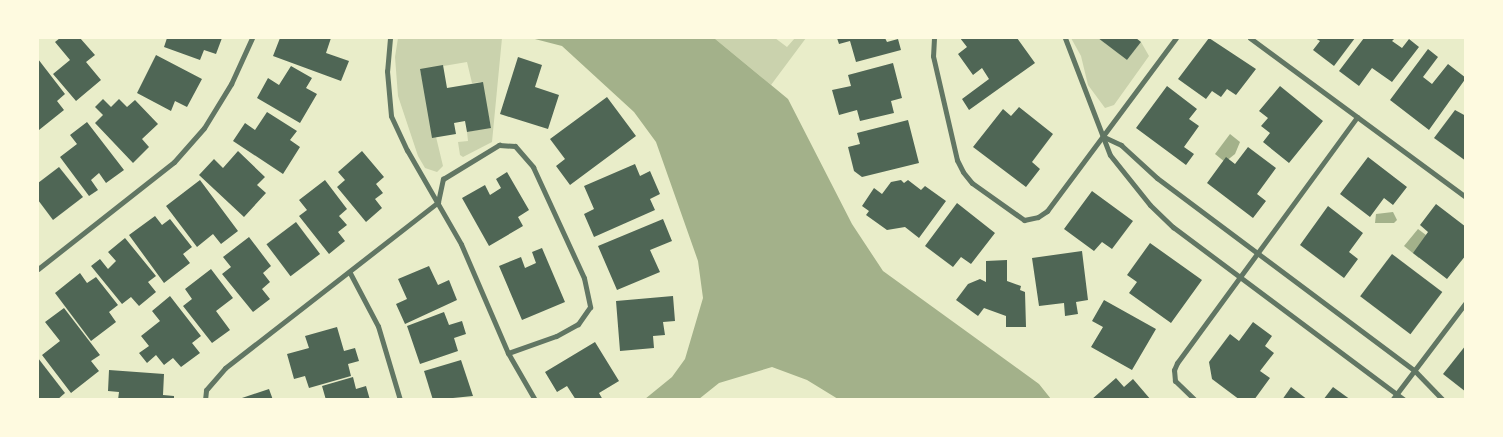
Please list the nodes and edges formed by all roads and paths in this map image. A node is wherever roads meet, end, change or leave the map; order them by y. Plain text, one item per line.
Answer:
1 (252, 38) edge
2 (390, 38) edge
3 (934, 38) edge
4 (1065, 38) edge
5 (1176, 38) edge
6 (1250, 38) edge
7 (1357, 117) junction
8 (1104, 137) junction
9 (1466, 197) edge
10 (438, 202) junction
11 (1259, 253) junction
12 (38, 269) edge
13 (350, 273) junction
14 (1240, 278) junction
15 (1466, 302) edge
16 (508, 353) junction
17 (1414, 370) junction
18 (1396, 394) junction
19 (205, 400) edge
20 (400, 400) edge
21 (535, 400) edge
22 (1195, 400) edge
23 (1392, 400) edge
24 (1404, 400) edge
25 (1443, 400) edge

1 - 12 street
2 - 10 street
3 - 8 street
4 - 8 street
5 - 8 street
6 - 7 street
7 - 9 street
7 - 11 street
8 - 11 street
8 - 14 street
10 - 13 street
10 - 16 street
10 - 16 street
11 - 14 street
11 - 17 street
13 - 19 street
13 - 20 street
14 - 18 street
14 - 22 street
15 - 17 street
16 - 21 street
17 - 18 street
17 - 25 street
18 - 23 street
18 - 24 street

